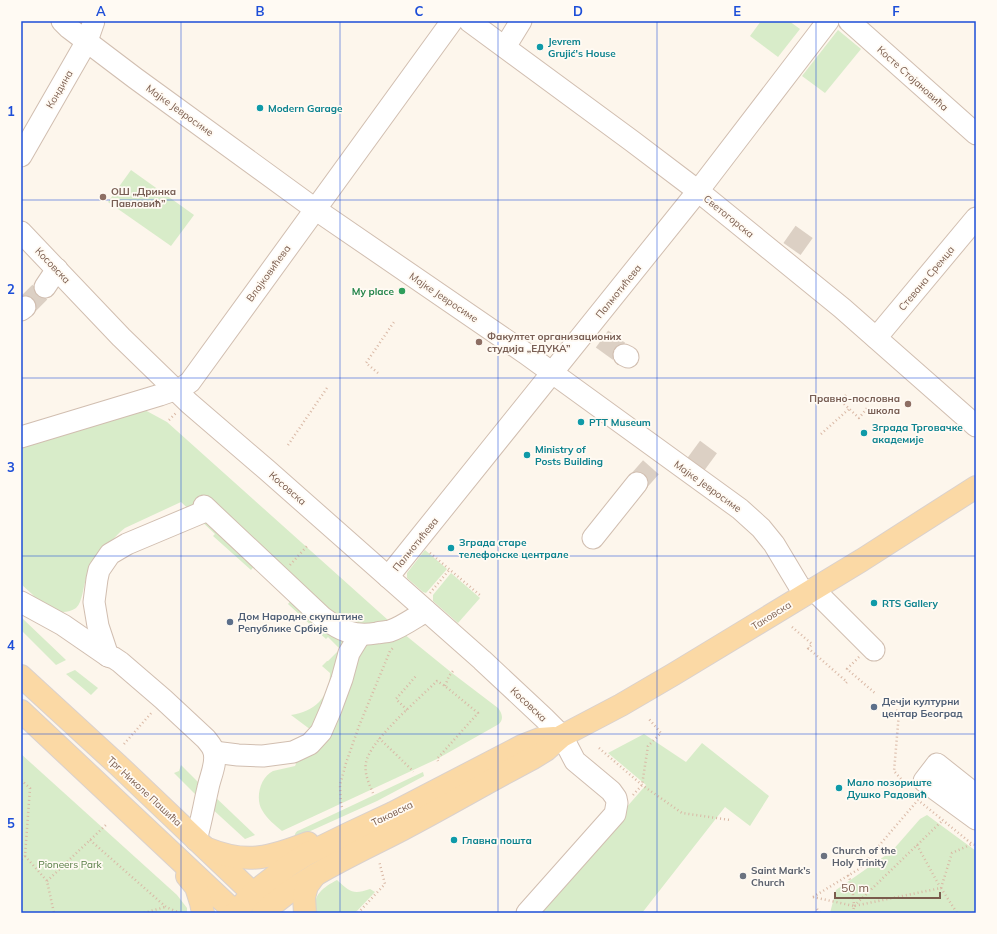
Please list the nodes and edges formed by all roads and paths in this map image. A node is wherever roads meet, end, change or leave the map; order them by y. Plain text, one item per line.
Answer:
1 (62, 21) edge
2 (94, 21) edge
3 (452, 21) edge
4 (469, 21) edge
5 (521, 21) edge
6 (849, 21) edge
7 (824, 22) edge
8 (87, 41) junction
9 (505, 47) junction
10 (976, 134) edge
11 (21, 156) edge
12 (698, 191) junction
13 (315, 209) junction
14 (976, 218) edge
15 (21, 232) edge
16 (57, 270) junction
17 (45, 288) tunnel mouth
18 (394, 322) dead end
19 (876, 338) junction
20 (378, 373) dead end
21 (553, 373) junction
22 (327, 388) dead end
23 (176, 390) junction
24 (846, 395) dead end
25 (868, 407) dead end
26 (849, 409) junction
27 (174, 414) dead end
28 (169, 420) dead end
29 (976, 426) edge
30 (821, 434) dead end
31 (21, 437) edge
32 (288, 445) dead end
33 (637, 483) tunnel mouth
34 (976, 487) edge
35 (593, 538) dead end
36 (308, 545) dead end
37 (426, 550) dead end
38 (450, 569) junction
39 (279, 577) junction
40 (388, 577) junction
41 (808, 592) junction
42 (481, 596) dead end
43 (21, 602) edge
44 (423, 608) junction
45 (792, 627) dead end
46 (360, 635) junction
47 (395, 646) dead end
48 (874, 650) dead end
49 (114, 659) junction
50 (854, 661) dead end
51 (453, 671) dead end
52 (21, 676) edge
53 (416, 676) dead end
54 (845, 684) dead end
55 (445, 686) junction
56 (876, 694) dead end
57 (407, 710) junction
58 (896, 710) dead end
59 (21, 711) edge
60 (152, 713) dead end
61 (649, 719) dead end
62 (562, 736) junction
63 (379, 738) junction
64 (124, 744) dead end
65 (599, 748) dead end
66 (214, 752) junction
67 (438, 761) dead end
68 (414, 772) dead end
69 (21, 780) edge
70 (642, 785) junction
71 (908, 788) dead end
72 (373, 793) dead end
73 (976, 794) edge
74 (342, 807) dead end
75 (976, 819) edge
76 (730, 820) dead end
77 (943, 820) junction
78 (107, 824) dead end
79 (350, 833) junction
80 (90, 840) junction
81 (201, 844) junction
82 (972, 844) junction
83 (917, 845) junction
84 (976, 845) edge
85 (377, 854) dead end
86 (25, 856) junction
87 (21, 860) edge
88 (179, 860) junction
89 (848, 875) junction
90 (315, 876) junction
91 (47, 881) junction
92 (941, 888) junction
93 (253, 893) junction
94 (854, 906) junction
95 (166, 907) junction
96 (817, 909) dead end
97 (268, 911) edge
98 (54, 913) edge
99 (144, 913) edge
100 (180, 913) edge
101 (203, 913) edge
102 (236, 913) edge
103 (305, 913) edge
104 (358, 913) edge
105 (527, 913) edge
106 (820, 913) edge
107 (853, 913) edge
108 (957, 913) edge

1 - 8 street, Мајке Јевросиме
2 - 8 street, Кондина
3 - 13 street, Влајковићева
4 - 9 street, Светогорска
5 - 9 street
6 - 10 street, Косте Стојановића
7 - 12 street, Палмотићева
8 - 11 street, Кондина
8 - 13 street, Мајке Јевросиме
9 - 12 street, Светогорска
12 - 19 street, Светогорска
12 - 21 street, Палмотићева
13 - 21 street, Мајке Јевросиме
13 - 23 street, Влајковићева
14 - 19 street, Стевана Сремца
15 - 16 street, Косовска
16 - 17 street
16 - 23 street, Косовска
18 - 20 path
19 - 29 street, Светогорска
21 - 40 street, Палмотићева
21 - 41 street, Мајке Јевросиме
22 - 32 path
23 - 31 street, Влајковићева
23 - 40 street, Косовска
24 - 26 path
25 - 26 path
26 - 30 path
27 - 28 path
33 - 35 street
34 - 41 main road, Таковска
36 - 39 path
37 - 38 path
38 - 42 path
38 - 44 path
39 - 46 street
39 - 49 street
40 - 44 street, Косовска
41 - 48 street, Мајке Јевросиме
41 - 62 main road, Таковска
43 - 49 street
44 - 46 street
44 - 62 street, Косовска
45 - 54 path
46 - 66 street
47 - 74 path
49 - 66 street
50 - 56 path
51 - 55 path
52 - 81 main road, Трг Николе Пашића
53 - 57 path
55 - 57 path
55 - 67 path
57 - 63 path
58 - 71 path
59 - 88 main road
60 - 64 path
61 - 70 path
62 - 79 main road, Таковска
62 - 90 main road, Таковска
62 - 105 street, Косовска
63 - 68 path
63 - 72 path
65 - 70 path
66 - 81 street
69 - 86 path
70 - 76 path
73 - 75 street
77 - 82 path
77 - 83 path
77 - 89 path
78 - 80 path
79 - 81 main road
79 - 93 main road, Таковска
80 - 91 path
80 - 95 path
81 - 93 main road, Трг Николе Пашића
82 - 84 path
82 - 92 path
83 - 92 path
83 - 94 path
85 - 104 path
86 - 87 path
86 - 91 path
88 - 101 main road
88 - 102 main road
89 - 94 path
89 - 94 path
90 - 97 main road, Таковска
90 - 103 main road
91 - 98 path
92 - 94 path
92 - 108 path
93 - 97 main road, Трг Николе Пашића
93 - 102 main road, Таковска
94 - 107 path
95 - 99 path
95 - 100 path
96 - 106 path

